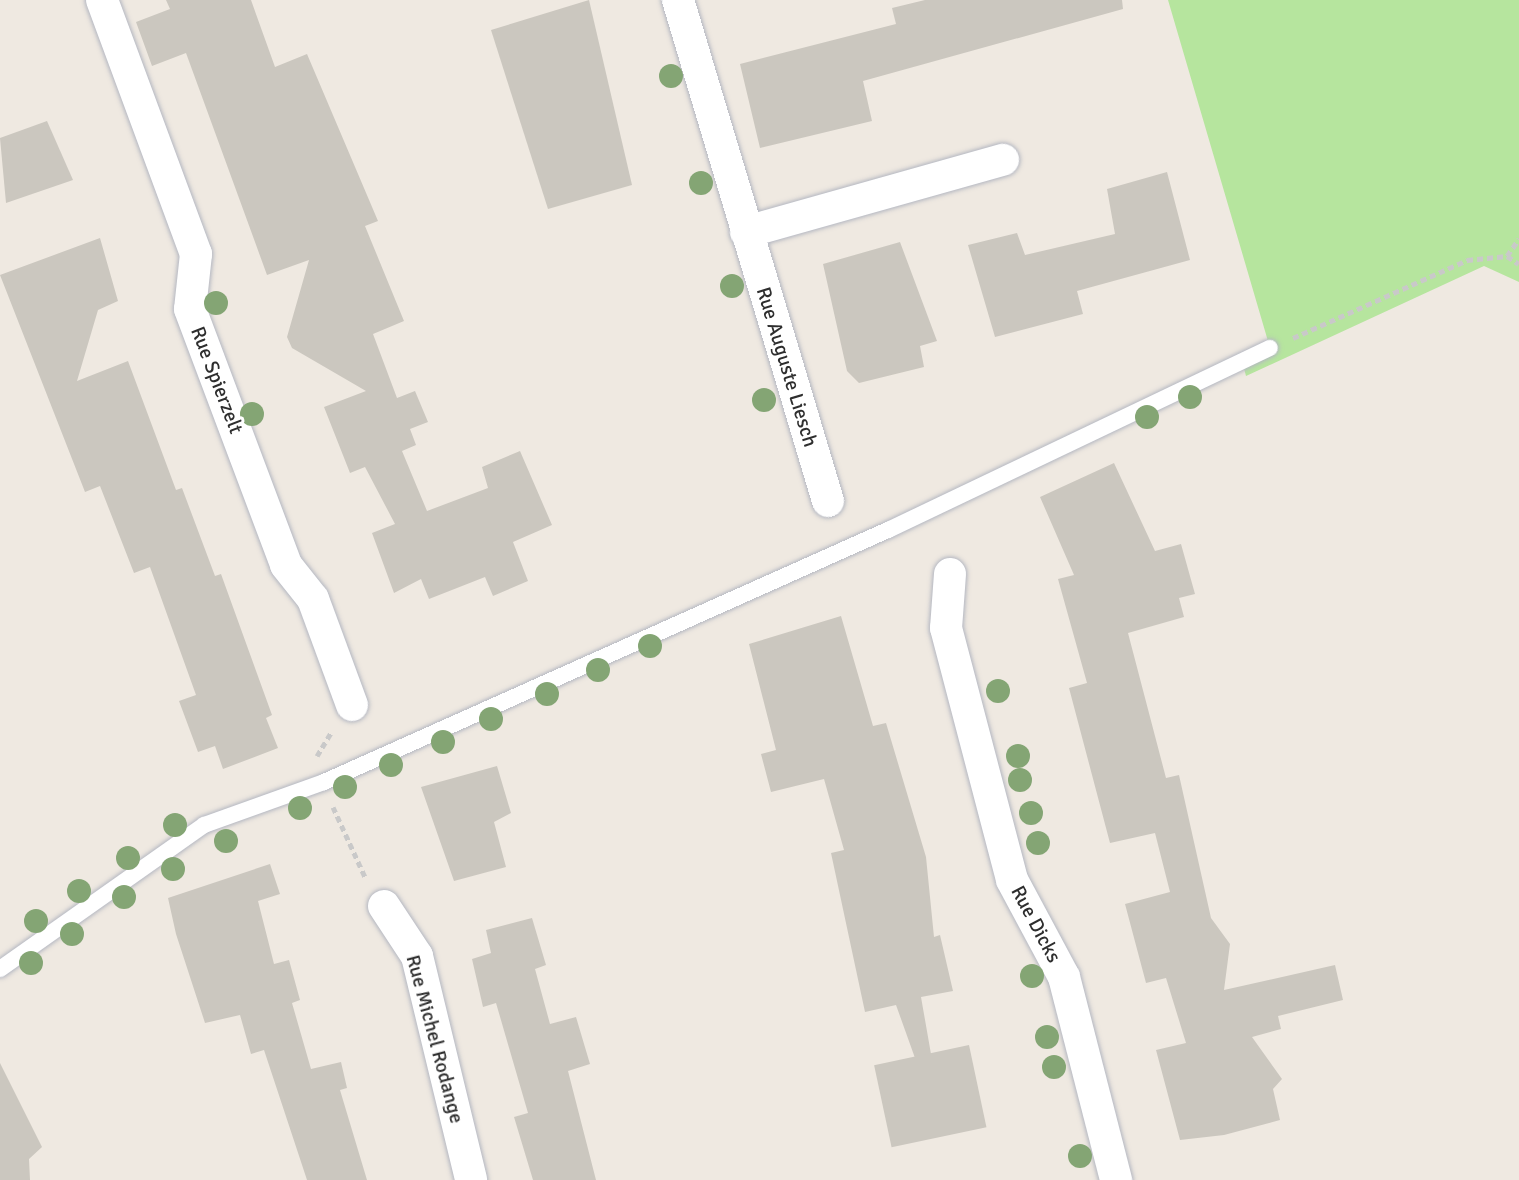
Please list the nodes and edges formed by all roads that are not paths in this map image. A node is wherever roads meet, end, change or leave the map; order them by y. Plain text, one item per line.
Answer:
1 (102, 0) edge
2 (678, 0) edge
3 (1003, 160) dead end
4 (746, 232) junction
5 (1270, 348) road end
6 (828, 501) dead end
7 (950, 574) dead end
8 (352, 705) road end
9 (384, 906) road end
10 (0, 969) edge
11 (471, 1180) edge
12 (1116, 1180) edge

1 - 8 street, Rue Spierzelt
2 - 4 street, Rue Auguste Liesch
3 - 4 street
4 - 6 street, Rue Auguste Liesch
5 - 10 lane
7 - 12 street, Rue Dicks
9 - 11 street, Rue Michel Rodange

